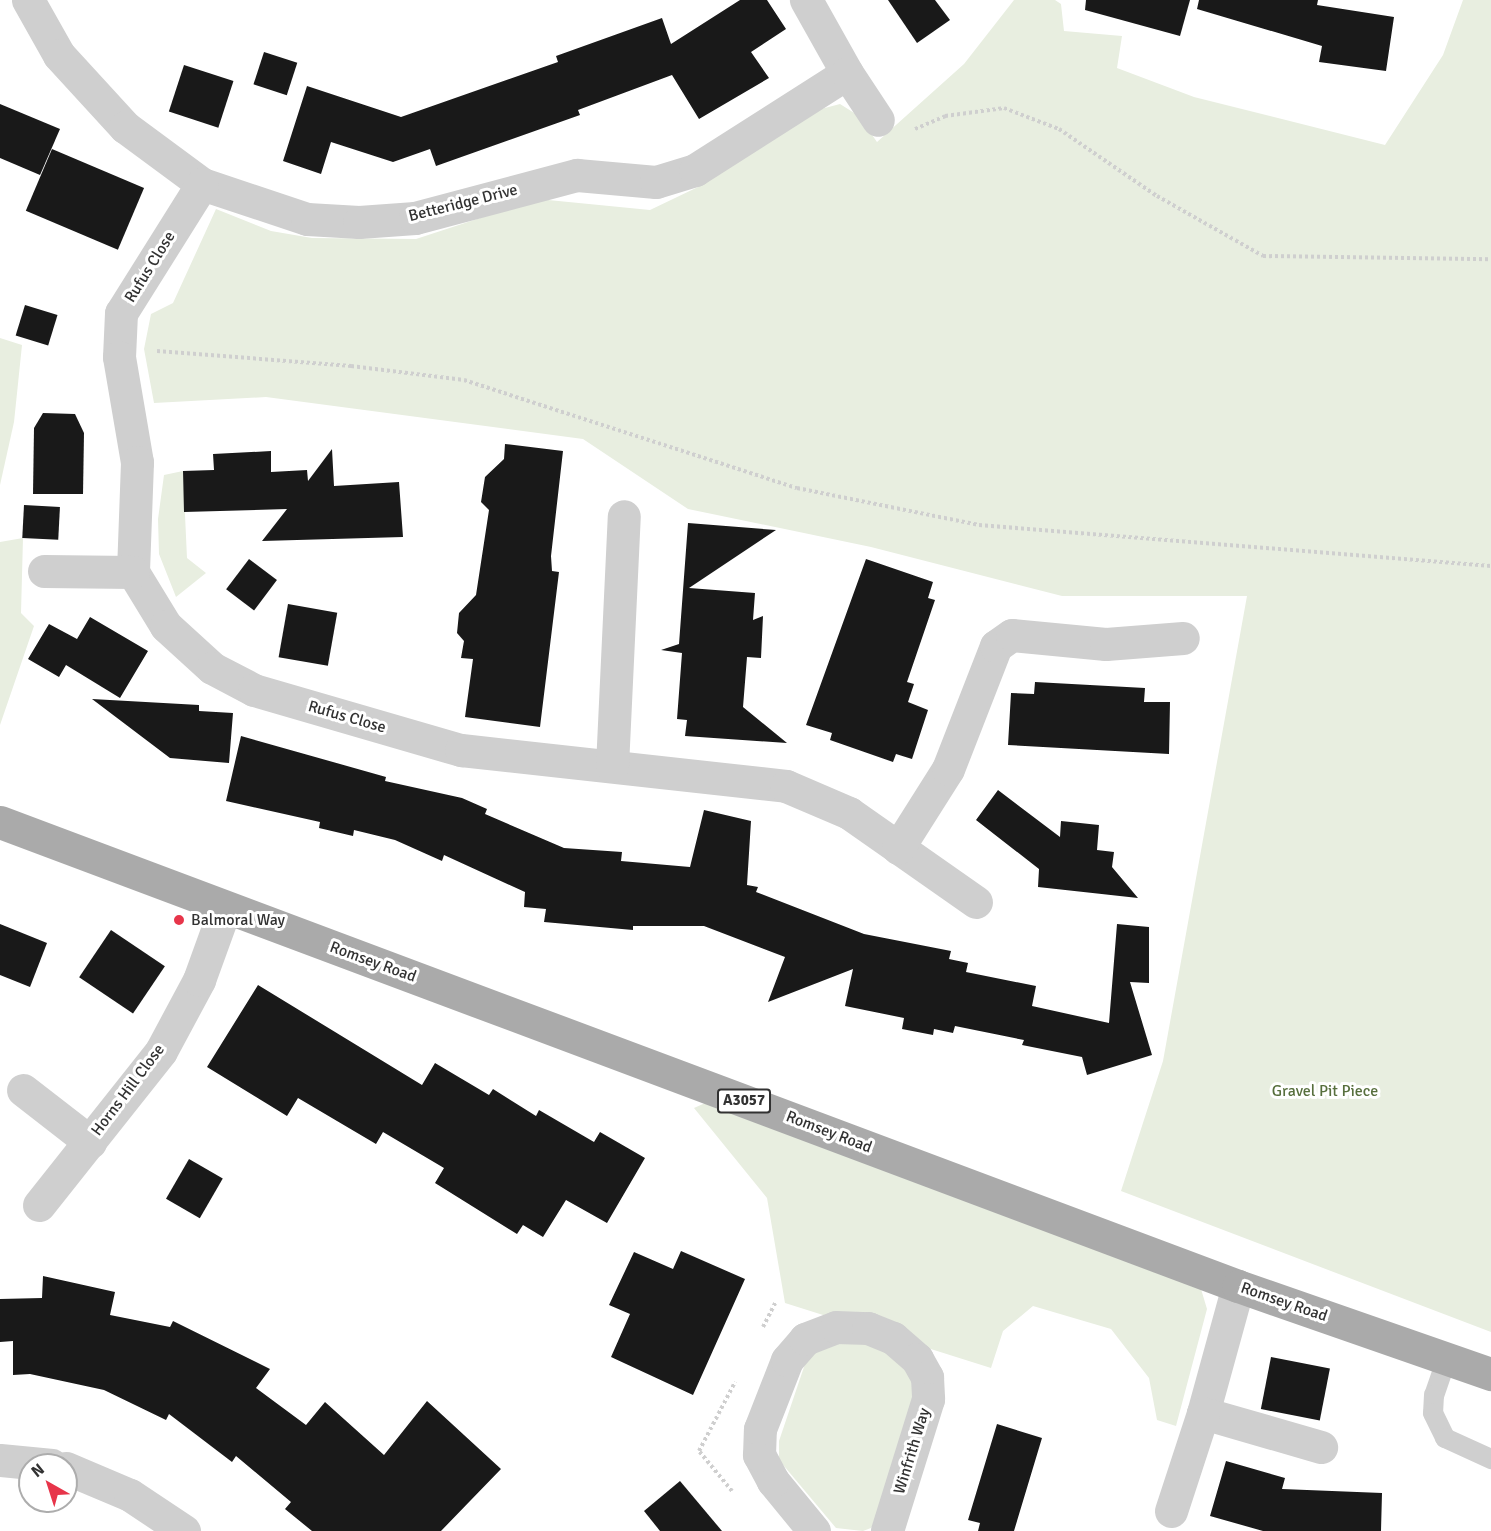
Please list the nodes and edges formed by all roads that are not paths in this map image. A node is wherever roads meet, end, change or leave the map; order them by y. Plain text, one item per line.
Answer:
1 (28, 0) edge
2 (806, 0) edge
3 (847, 74) junction
4 (878, 120) road end
5 (202, 184) junction
6 (624, 516) dead end
7 (44, 572) dead end
8 (133, 572) junction
9 (1183, 638) dead end
10 (612, 766) junction
11 (0, 822) edge
12 (898, 848) junction
13 (976, 902) dead end
14 (225, 908) junction
15 (23, 1090) dead end
16 (90, 1142) junction
17 (39, 1205) dead end
18 (1238, 1286) junction
19 (1447, 1358) junction
20 (1491, 1374) edge
21 (1203, 1413) junction
22 (1321, 1447) dead end
23 (1491, 1459) edge
24 (0, 1460) edge
25 (18, 1462) edge
26 (78, 1473) edge
27 (1171, 1511) dead end
28 (184, 1531) edge
29 (814, 1531) edge
30 (886, 1531) edge

1 - 5 street, Betteridge Drive
2 - 3 street
3 - 4 street
3 - 5 street, Betteridge Drive
5 - 8 street, Rufus Close
6 - 10 street
7 - 8 street
8 - 10 street, Rufus Close
9 - 12 street
10 - 12 street, Rufus Close
11 - 14 main road, Romsey Road / A3057
12 - 13 street, Rufus Close
14 - 16 street, Horns Hill Close
14 - 18 main road, Romsey Road / A3057
15 - 16 street, Horns Hill Close
16 - 17 street, Horns Hill Close
18 - 19 main road, Romsey Road / A3057
18 - 21 street
19 - 20 main road, Romsey Road / A3057
19 - 23 lane
21 - 22 street
21 - 27 street
24 - 25 street
26 - 28 street
29 - 30 street, Winfrith Way

